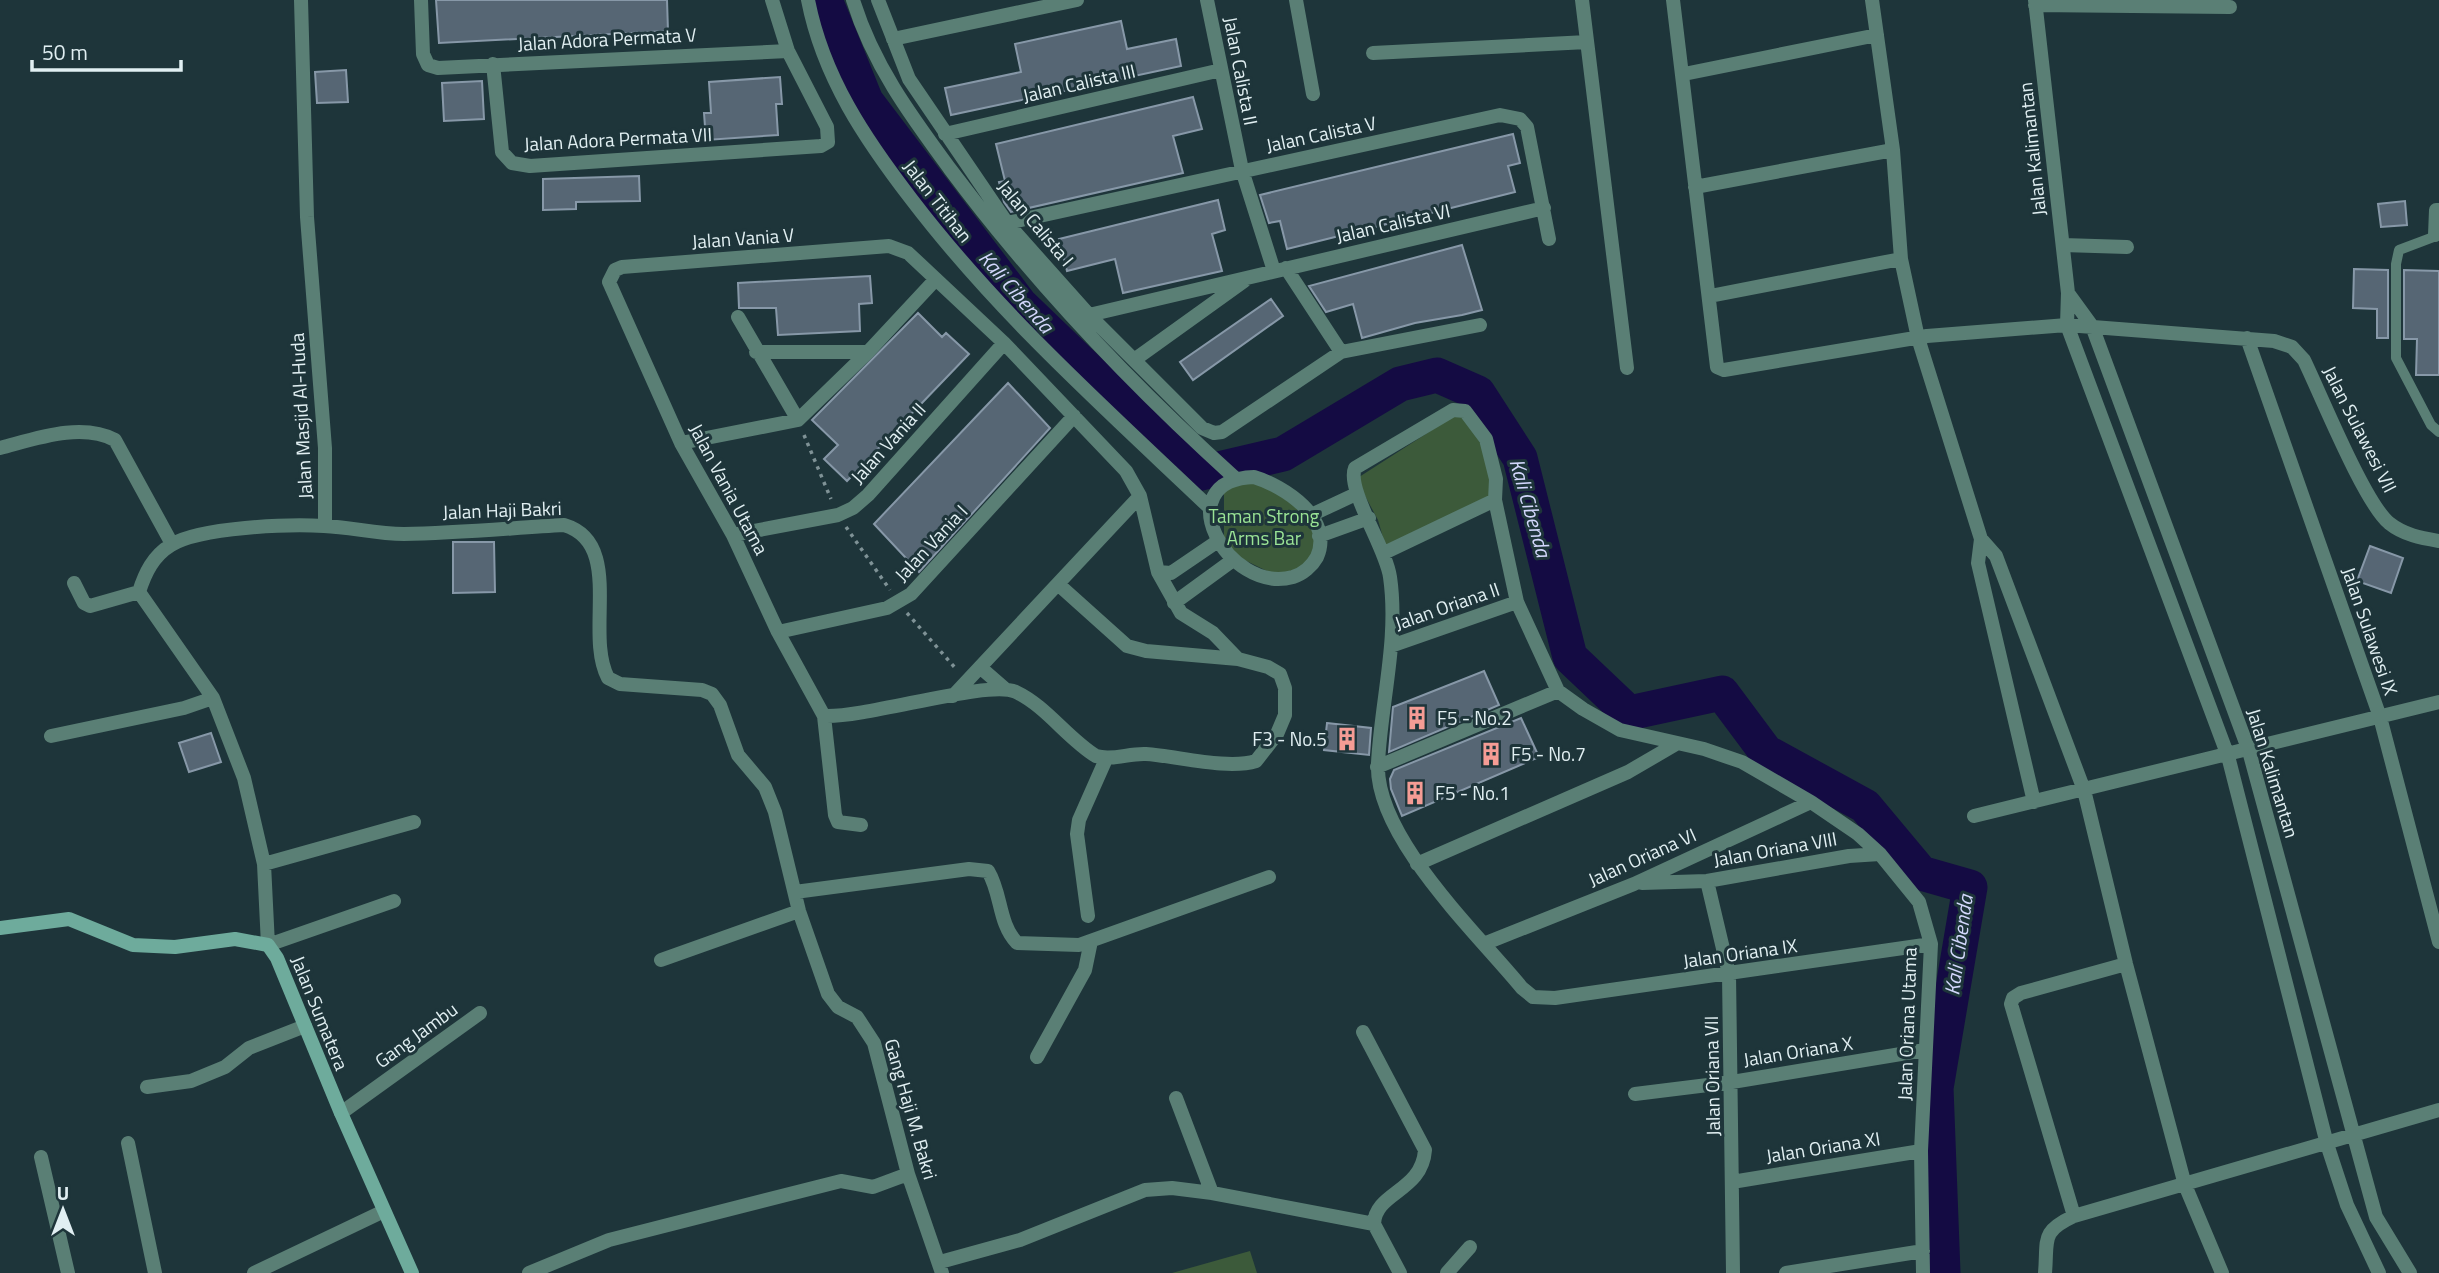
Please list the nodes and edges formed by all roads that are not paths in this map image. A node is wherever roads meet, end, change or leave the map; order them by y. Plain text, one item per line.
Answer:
1 (301, 0) edge
2 (421, 0) edge
3 (772, 0) edge
4 (808, 0) edge
5 (853, 0) edge
6 (878, 0) edge
7 (1077, 0) edge
8 (1207, 0) edge
9 (1296, 0) edge
10 (1582, 0) edge
11 (1673, 0) edge
12 (1872, 0) edge
13 (2035, 2) edge
14 (2230, 7) dead end
15 (1877, 36) junction
16 (894, 39) junction
17 (1587, 42) junction
18 (788, 51) junction
19 (1373, 54) dead end
20 (493, 64) junction
21 (1222, 70) junction
22 (1684, 74) junction
23 (1313, 94) dead end
24 (944, 134) junction
25 (1893, 150) junction
26 (1242, 170) junction
27 (1695, 187) junction
28 (1544, 208) junction
29 (2439, 210) edge
30 (1007, 223) junction
31 (2437, 235) edge
32 (1549, 239) dead end
33 (2063, 246) junction
34 (2127, 247) dead end
35 (1901, 259) junction
36 (1280, 270) junction
37 (611, 276) joint
38 (1251, 276) junction
39 (936, 279) junction
40 (2068, 293) junction
41 (1710, 296) junction
42 (1089, 314) junction
43 (738, 317) dead end
44 (1480, 325) dead end
45 (2067, 325) junction
46 (2092, 326) junction
47 (1918, 338) junction
48 (2247, 338) junction
49 (1004, 343) junction
50 (756, 352) junction
51 (868, 352) junction
52 (1341, 352) junction
53 (1134, 360) junction
54 (1627, 369) dead end
55 (1074, 416) junction
56 (798, 421) junction
57 (2439, 432) edge
58 (681, 443) junction
59 (0, 447) edge
60 (1235, 478) junction
61 (1356, 494) junction
62 (1140, 496) junction
63 (1495, 500) junction
64 (1210, 508) junction
65 (1311, 515) junction
66 (1369, 518) junction
67 (325, 526) junction
68 (733, 535) junction
69 (1319, 536) junction
70 (1981, 539) junction
71 (1218, 541) junction
72 (2439, 541) edge
73 (172, 544) junction
74 (1384, 553) junction
75 (1233, 559) junction
76 (1158, 572) junction
77 (74, 583) dead end
78 (1059, 585) junction
79 (139, 592) junction
80 (1517, 602) junction
81 (1174, 603) junction
82 (778, 632) junction
83 (1391, 646) junction
84 (1238, 659) junction
85 (981, 668) junction
86 (1004, 688) junction
87 (1558, 691) junction
88 (953, 696) junction
89 (213, 698) junction
90 (2439, 702) edge
91 (824, 716) junction
92 (2380, 717) junction
93 (51, 736) dead end
94 (1676, 744) junction
95 (2249, 751) junction
96 (2228, 756) junction
97 (1106, 759) junction
98 (1377, 766) junction
99 (2084, 790) junction
100 (1811, 802) junction
101 (2034, 802) junction
102 (1974, 816) dead end
103 (414, 821) dead end
104 (861, 825) dead end
105 (1880, 854) junction
106 (264, 864) junction
107 (1416, 864) junction
108 (1269, 877) dead end
109 (1707, 881) junction
110 (1634, 884) junction
111 (795, 891) junction
112 (394, 901) dead end
113 (799, 911) junction
114 (1088, 916) dead end
115 (0, 928) edge
116 (1091, 941) junction
117 (2439, 942) edge
118 (1486, 943) junction
119 (268, 944) junction
120 (1931, 944) junction
121 (661, 960) dead end
122 (2126, 964) junction
123 (1729, 974) junction
124 (480, 1013) dead end
125 (305, 1026) junction
126 (1363, 1032) dead end
127 (1925, 1049) junction
128 (1037, 1057) dead end
129 (1732, 1082) junction
130 (147, 1087) dead end
131 (1635, 1094) dead end
132 (1176, 1098) dead end
133 (2439, 1110) edge
134 (341, 1113) junction
135 (2353, 1136) junction
136 (128, 1143) dead end
137 (2327, 1144) junction
138 (1921, 1151) junction
139 (41, 1157) dead end
140 (908, 1174) junction
141 (1732, 1182) junction
142 (2185, 1185) junction
143 (1212, 1194) junction
144 (384, 1211) junction
145 (2074, 1216) junction
146 (1374, 1224) junction
147 (1470, 1247) dead end
148 (1923, 1251) junction
149 (941, 1268) edge
150 (536, 1272) edge
151 (68, 1273) edge
152 (155, 1273) edge
153 (254, 1273) edge
154 (412, 1273) edge
155 (1400, 1273) edge
156 (1447, 1273) edge
157 (1734, 1273) edge
158 (1786, 1273) edge
159 (1923, 1273) edge
160 (2045, 1273) edge
161 (2222, 1273) edge
162 (2379, 1273) edge
163 (2410, 1273) edge

1 - 67 street, Jalan Masjid Al-Huda
2 - 20 street, Jalan Adora Permata V
3 - 18 street
4 - 64 street, Jalan Titihan
5 - 60 street, Jalan Titihan
6 - 16 street, Jalan Calista I
7 - 16 street
8 - 21 street, Jalan Calista II
9 - 23 street
10 - 17 street
11 - 22 street
12 - 15 street
13 - 14 street
13 - 33 street, Jalan Kalimantan
15 - 22 street
15 - 25 street
16 - 24 street, Jalan Calista I
17 - 19 street
17 - 54 street
18 - 20 street, Jalan Adora Permata V
18 - 20 street, Jalan Adora Permata VII
21 - 24 street, Jalan Calista III
21 - 26 street, Jalan Calista II
22 - 27 street
24 - 30 street, Jalan Calista I
25 - 27 street
25 - 35 street
26 - 28 street, Jalan Calista V
26 - 30 street, Jalan Calista V
26 - 36 street, Jalan Calista II
27 - 41 street
28 - 32 street, Jalan Calista V
28 - 36 street, Jalan Calista VI
29 - 31 street
30 - 42 street, Jalan Calista I
31 - 57 lane
33 - 34 street
33 - 40 street, Jalan Kalimantan
35 - 41 street
35 - 47 street
36 - 38 street, Jalan Calista VI
36 - 52 street, Jalan Calista II
37 - 39 street, Jalan Vania V
37 - 58 street, Jalan Vania Utama
38 - 42 street, Jalan Calista VI
38 - 53 street, Jalan Calista VI
39 - 49 street
39 - 51 street
40 - 45 street, Jalan Kalimantan
40 - 46 street, Jalan Kalimantan
41 - 47 street
42 - 53 street, Jalan Calista I
43 - 50 street
44 - 52 street
45 - 46 street
45 - 47 street
45 - 96 street, Jalan Kalimantan
46 - 48 street
46 - 95 street, Jalan Kalimantan
47 - 70 street
48 - 72 street, Jalan Sulawesi VII
48 - 92 street, Jalan Sulawesi IX
49 - 55 street
49 - 68 street, Jalan Vania II
50 - 51 street
50 - 56 street
51 - 56 street
52 - 53 street, Jalan Calista I
55 - 62 street
55 - 82 street, Jalan Vania I
56 - 58 street
58 - 68 street, Jalan Vania Utama
59 - 73 street
60 - 64 street
60 - 65 street
61 - 63 street
61 - 65 street
61 - 66 street
62 - 76 street
62 - 78 street
63 - 74 street
63 - 80 street
64 - 71 street
65 - 69 street
66 - 69 street
66 - 74 street
67 - 73 street, Jalan Masjid Al-Huda
67 - 111 street, Jalan Haji Bakri
68 - 82 street, Jalan Vania Utama
69 - 75 street
70 - 99 street
70 - 101 street
71 - 75 street
71 - 76 street
73 - 79 street
74 - 83 street
75 - 81 street
76 - 81 street
77 - 79 street
78 - 84 street
78 - 85 street
79 - 89 street
80 - 83 street, Jalan Oriana II
80 - 87 street
81 - 84 street
82 - 91 street, Jalan Vania Utama
83 - 98 street
84 - 97 street
85 - 86 street
85 - 88 street
86 - 88 street
86 - 97 street
87 - 94 street, Jalan Oriana Utama
87 - 98 street
88 - 91 street
89 - 93 street
89 - 106 street
90 - 92 street
91 - 104 street, Jalan Vania Utama
92 - 95 street
92 - 117 street, Jalan Sulawesi IX
94 - 100 street, Jalan Oriana Utama
94 - 107 street
95 - 96 street
95 - 135 street, Jalan Kalimantan
96 - 99 street
96 - 137 street, Jalan Kalimantan
97 - 114 street
98 - 107 street
99 - 101 street
99 - 122 street
100 - 105 street, Jalan Oriana Utama
100 - 110 street, Jalan Oriana VI
101 - 102 street
103 - 106 street
105 - 109 street, Jalan Oriana VIII
105 - 120 street, Jalan Oriana Utama
106 - 119 street
107 - 118 street
108 - 116 street
109 - 110 street, Jalan Oriana VIII
109 - 123 street, Jalan Oriana VII
110 - 118 street, Jalan Oriana VI
111 - 113 street, Gang Haji M. Bakri
111 - 116 street
112 - 119 street
113 - 121 street
113 - 140 street, Gang Haji M. Bakri
115 - 119 street, Jalan Sumatera
116 - 128 street
118 - 123 street, Jalan Oriana IX
119 - 125 street, Jalan Sumatera
120 - 123 street, Jalan Oriana IX
120 - 127 street, Jalan Oriana Utama
122 - 142 street
122 - 145 street
123 - 129 street, Jalan Oriana VII
124 - 134 street, Gang Jambu
125 - 130 street
125 - 134 street, Jalan Sumatera
126 - 146 street
127 - 129 street, Jalan Oriana X
127 - 138 street, Jalan Oriana Utama
129 - 131 street, Jalan Oriana X
129 - 141 street, Jalan Oriana VII
132 - 143 street
133 - 135 street
134 - 144 street, Jalan Sumatera
135 - 137 street
135 - 163 street, Jalan Kalimantan
136 - 152 street
137 - 142 street
137 - 162 street, Jalan Kalimantan
138 - 141 street, Jalan Oriana XI
138 - 148 street, Jalan Oriana Utama
139 - 151 street
140 - 149 street, Gang Haji M. Bakri
140 - 150 street
141 - 157 street, Jalan Oriana VII
142 - 145 street
142 - 161 street
143 - 146 street
143 - 149 street
144 - 153 street
144 - 154 street, Jalan Sumatera
145 - 160 street
146 - 155 street
147 - 156 street
148 - 158 street
148 - 159 street, Jalan Oriana Utama

